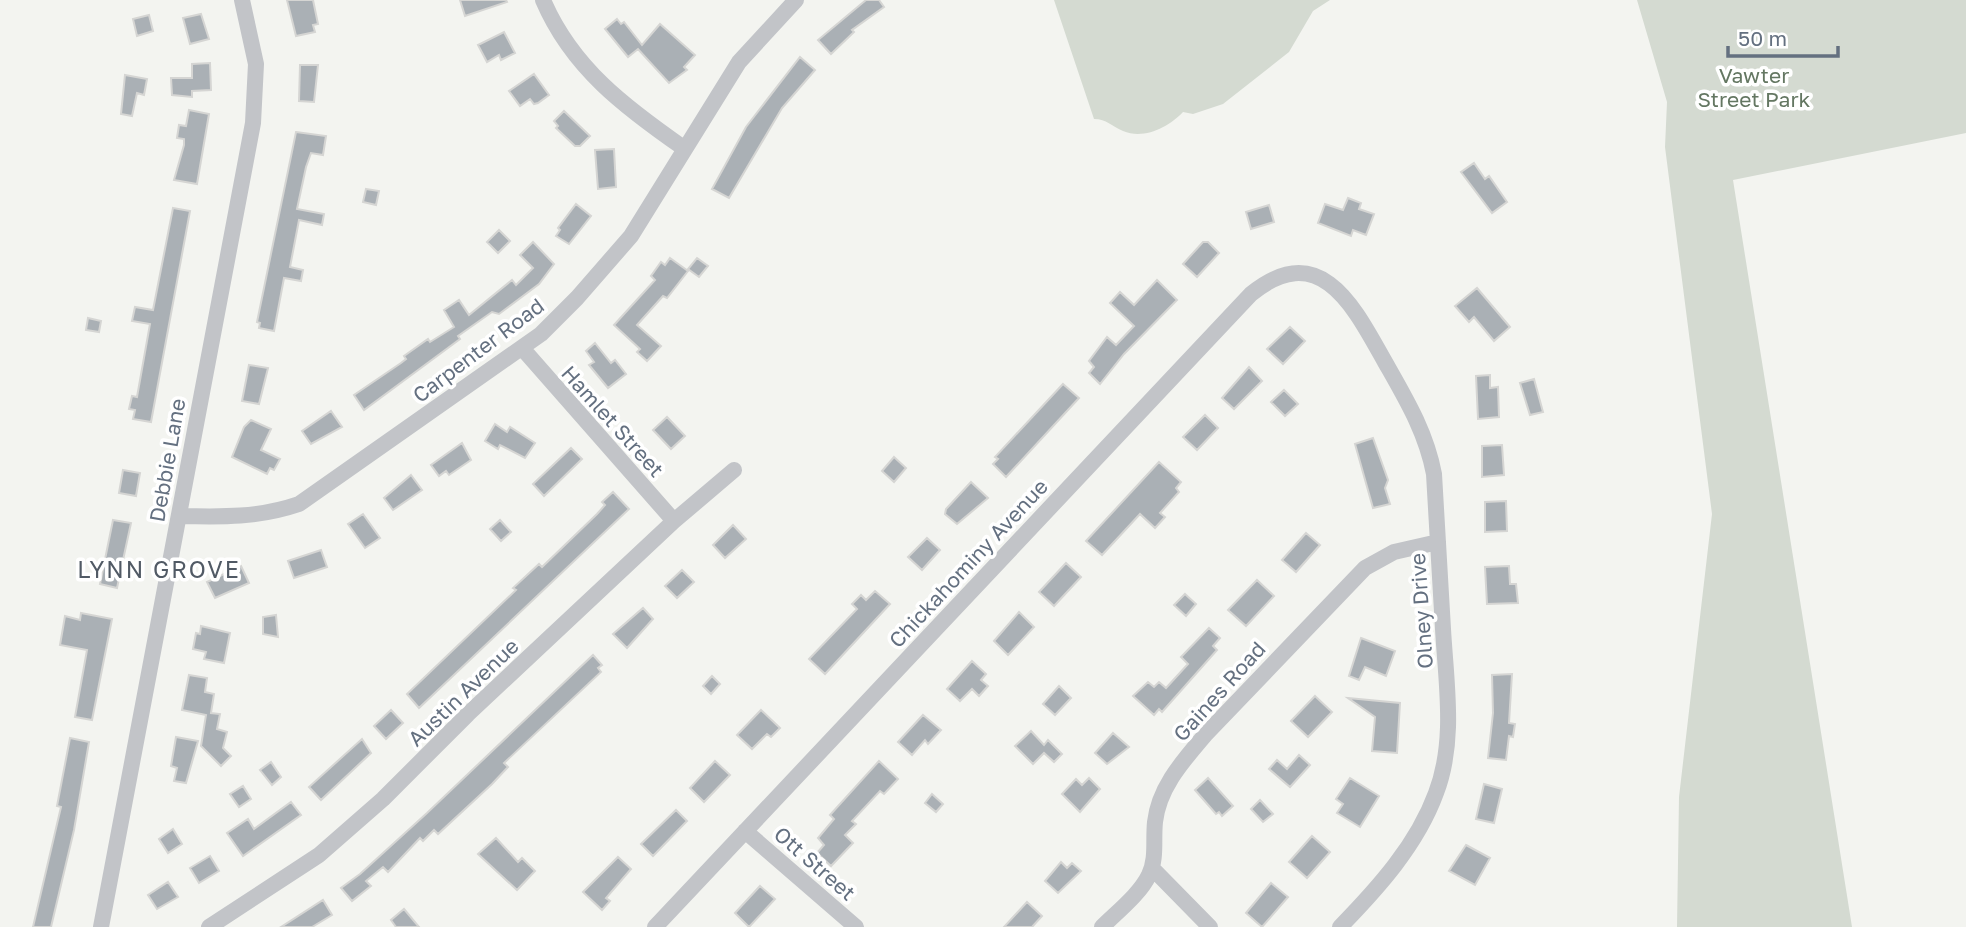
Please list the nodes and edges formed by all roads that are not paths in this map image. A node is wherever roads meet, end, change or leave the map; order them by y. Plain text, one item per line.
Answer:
1 (242, 0) edge
2 (543, 0) edge
3 (796, 0) edge
4 (685, 149) junction
5 (1334, 286) joint
6 (522, 348) junction
7 (734, 470) dead end
8 (179, 516) junction
9 (674, 521) junction
10 (1438, 542) junction
11 (745, 831) junction
12 (1152, 868) junction
13 (101, 927) edge
14 (209, 927) edge
15 (655, 927) edge
16 (856, 927) edge
17 (1102, 927) edge
18 (1210, 927) edge
19 (1340, 927) edge

1 - 8 street, Debbie Lane
2 - 4 street
3 - 4 street, Carpenter Road
4 - 6 street, Carpenter Road
5 - 10 street, Olney Drive
5 - 11 street, Chickahominy Avenue
6 - 8 street, Carpenter Road
6 - 9 street, Hamlet Street
7 - 9 street, Austin Avenue
8 - 13 street, Debbie Lane
9 - 14 street, Austin Avenue
10 - 12 street, Gaines Road
10 - 19 street, Olney Drive
11 - 15 street, Chickahominy Avenue
11 - 16 street, Ott Street
12 - 17 street
12 - 18 street

